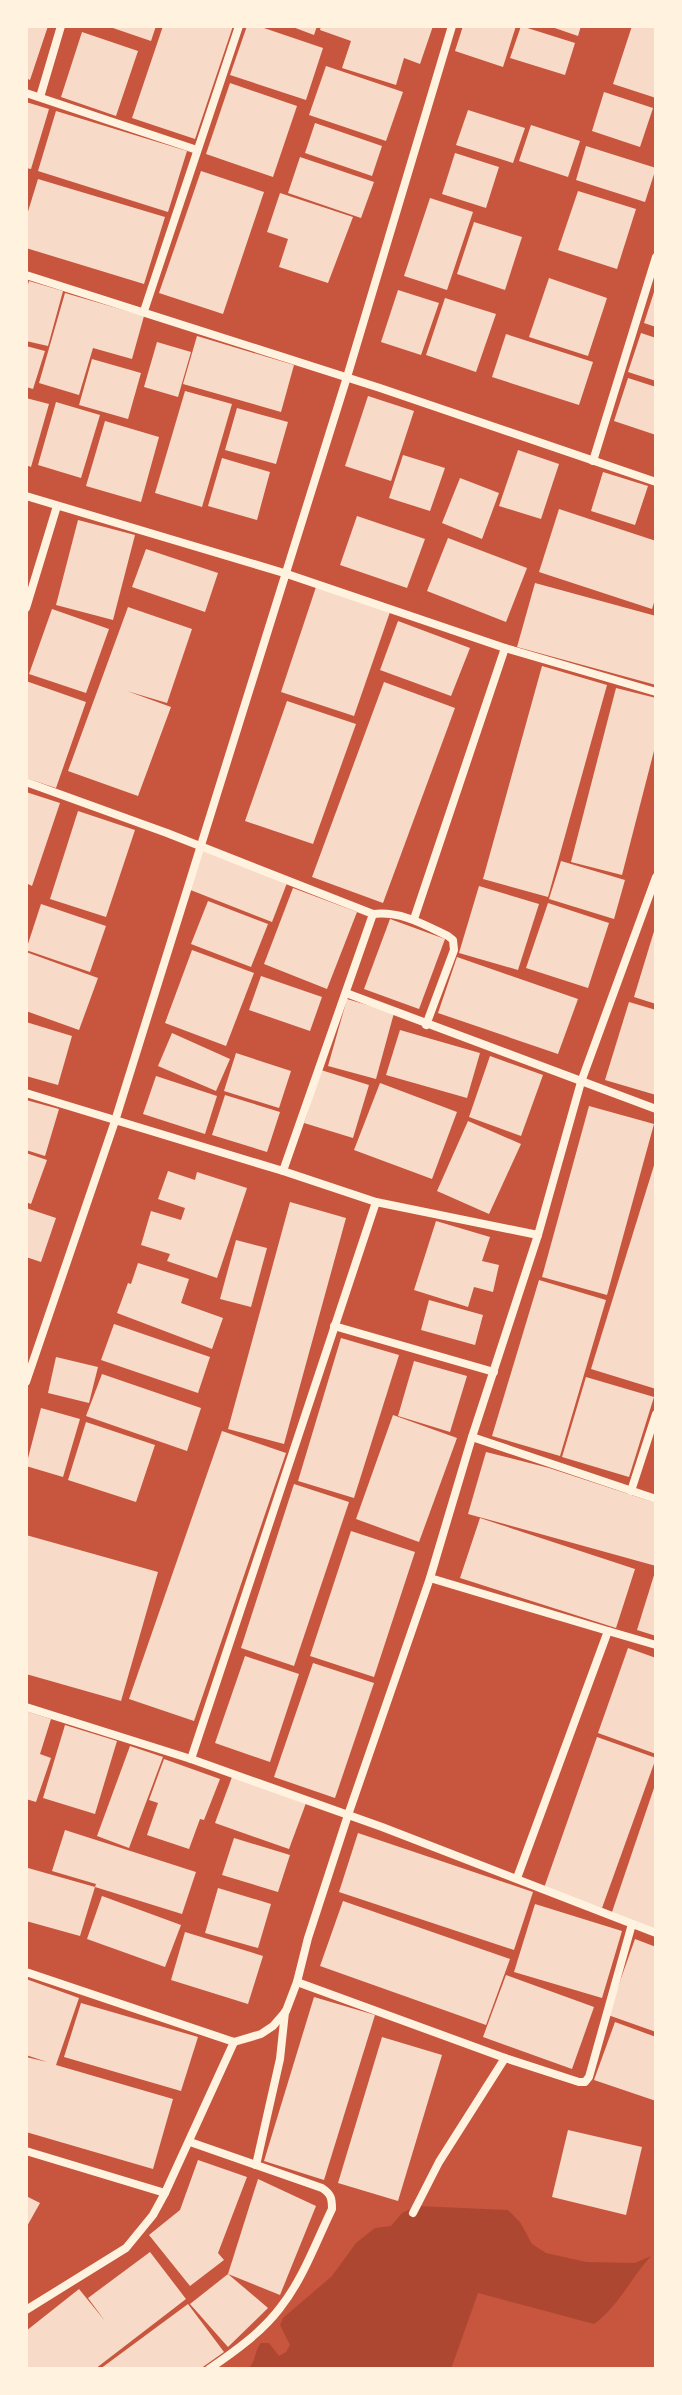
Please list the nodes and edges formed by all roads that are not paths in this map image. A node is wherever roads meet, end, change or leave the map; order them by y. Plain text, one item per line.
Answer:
1 (61, 26) edge
2 (239, 26) edge
3 (452, 26) edge
4 (26, 93) edge
5 (40, 97) junction
6 (197, 150) junction
7 (656, 257) edge
8 (26, 275) edge
9 (144, 311) junction
10 (347, 377) junction
11 (593, 461) junction
12 (656, 482) edge
13 (26, 496) edge
14 (57, 506) junction
15 (284, 573) junction
16 (26, 608) edge
17 (505, 648) junction
18 (656, 692) edge
19 (26, 782) edge
20 (199, 846) junction
21 (656, 877) edge
22 (373, 914) junction
23 (414, 919) junction
24 (346, 993) junction
25 (426, 1025) junction
26 (581, 1082) junction
27 (26, 1093) edge
28 (656, 1109) edge
29 (115, 1121) junction
30 (283, 1171) junction
31 (376, 1202) junction
32 (538, 1235) junction
33 (334, 1326) junction
34 (29, 1363) edge
35 (494, 1372) junction
36 (26, 1382) edge
37 (656, 1414) edge
38 (472, 1437) junction
39 (631, 1491) junction
40 (656, 1499) edge
41 (430, 1578) junction
42 (608, 1631) junction
43 (656, 1645) edge
44 (26, 1707) edge
45 (191, 1759) junction
46 (348, 1815) junction
47 (517, 1878) junction
48 (632, 1924) junction
49 (656, 1933) edge
50 (26, 1972) edge
51 (297, 1982) junction
52 (286, 2011) junction
53 (234, 2042) junction
54 (505, 2058) junction
55 (190, 2142) junction
56 (26, 2151) edge
57 (256, 2165) junction
58 (165, 2193) junction
59 (413, 2213) dead end
60 (26, 2310) edge
61 (209, 2369) edge

1 - 5 street
2 - 6 street
3 - 10 street
4 - 5 street
5 - 6 street
6 - 9 street
7 - 11 street
8 - 9 street
9 - 10 street
10 - 11 street
10 - 15 street
11 - 12 street
13 - 14 street
14 - 15 street
14 - 16 street
15 - 17 street
15 - 20 street
17 - 18 street
17 - 23 street
19 - 20 street
20 - 22 street
20 - 29 street
21 - 26 street
22 - 23 street
22 - 24 street
23 - 25 street
24 - 25 street
24 - 30 street
25 - 26 street
26 - 28 street
26 - 32 street
27 - 29 street
29 - 30 street
29 - 34 street
30 - 31 street
31 - 32 street
31 - 33 street
32 - 35 street
33 - 35 street
33 - 45 street
34 - 36 street
35 - 38 street
37 - 39 street
38 - 39 street
38 - 41 street
39 - 40 street
41 - 42 street
41 - 46 street
42 - 43 street
42 - 47 street
44 - 45 street
45 - 46 street
46 - 47 street
46 - 51 street
47 - 48 street
48 - 49 street
48 - 54 street
50 - 53 street
51 - 52 street
51 - 54 street
52 - 53 street
52 - 57 street
53 - 55 street
54 - 59 street
55 - 57 street
55 - 58 street
56 - 58 street
57 - 61 street
58 - 60 street

